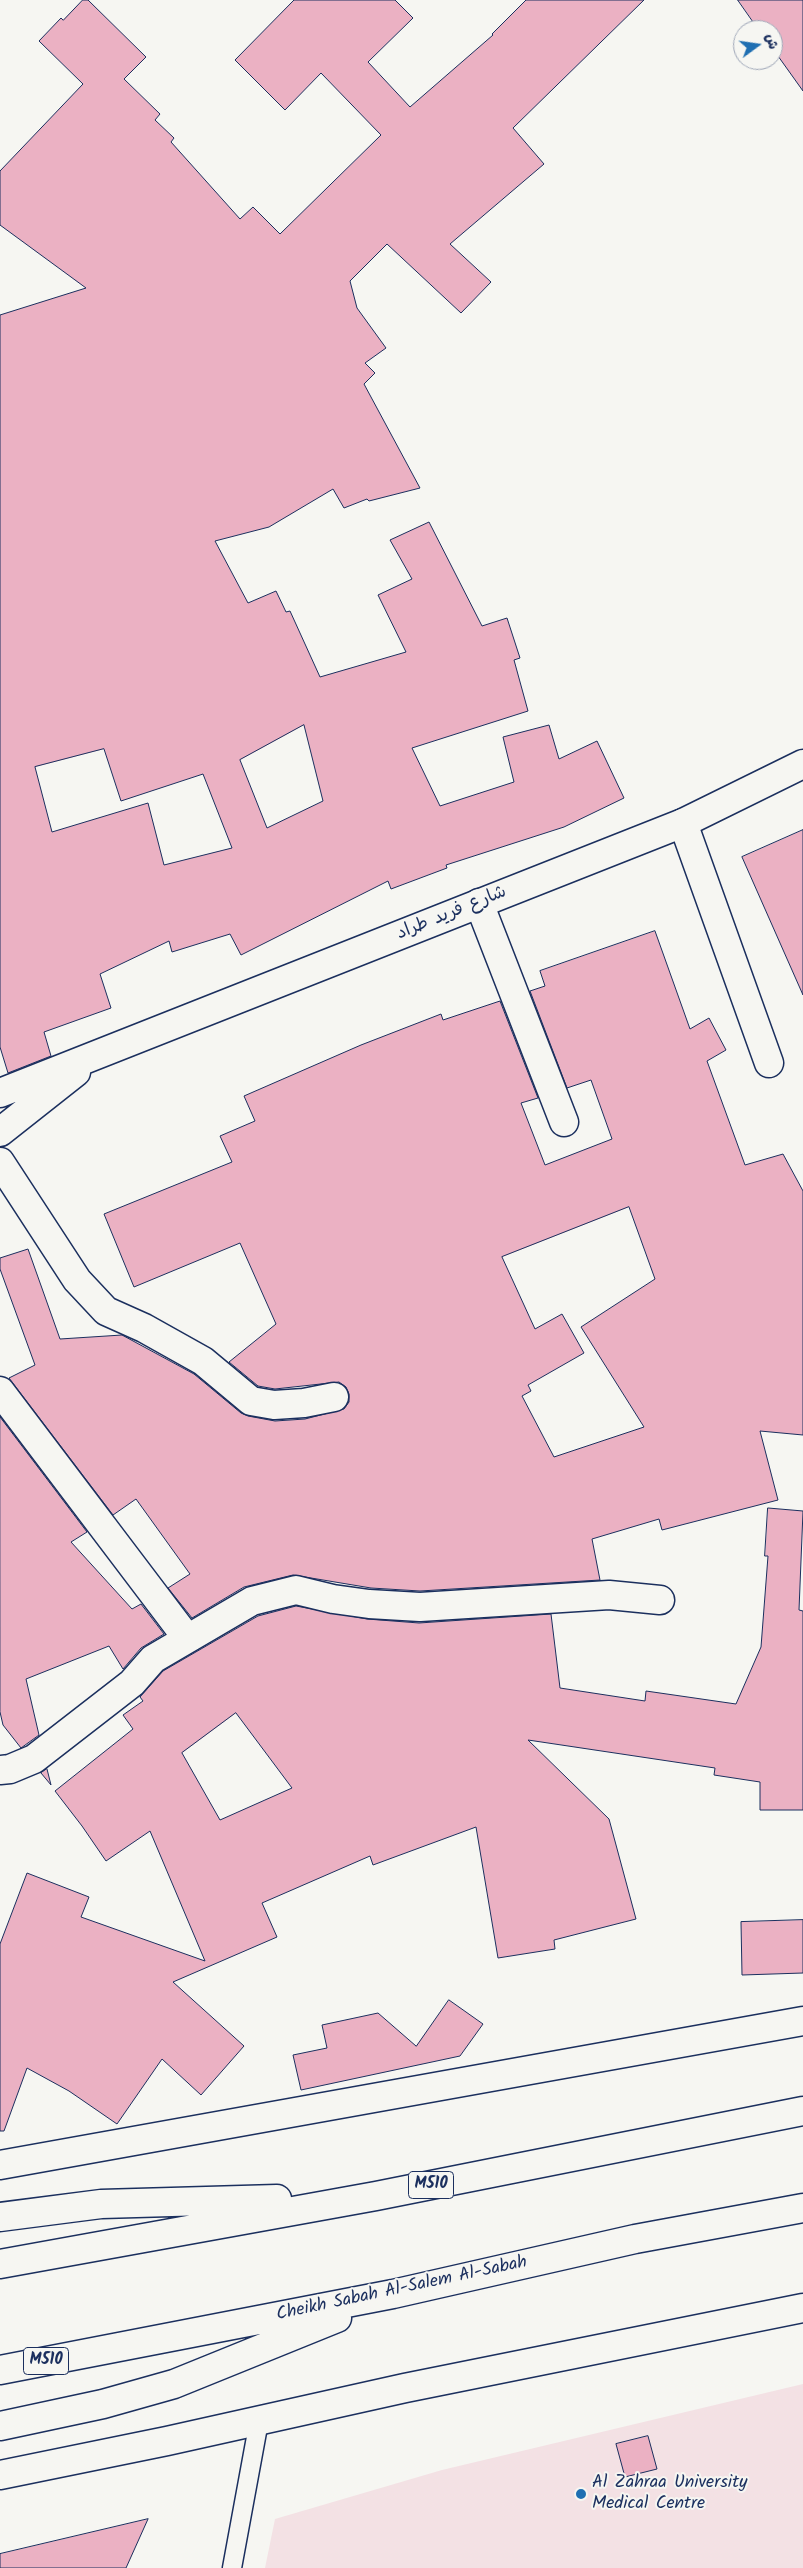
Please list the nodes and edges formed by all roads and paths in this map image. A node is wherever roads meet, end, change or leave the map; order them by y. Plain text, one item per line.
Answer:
1 (803, 764) edge
2 (683, 823) junction
3 (479, 903) junction
4 (97, 1056) junction
5 (769, 1064) dead end
6 (0, 1093) edge
7 (564, 1122) dead end
8 (0, 1132) edge
9 (0, 1162) edge
10 (0, 1391) edge
11 (334, 1397) dead end
12 (660, 1600) dead end
13 (186, 1638) junction
14 (0, 1770) edge
15 (803, 2021) edge
16 (803, 2110) edge
17 (0, 2165) edge
18 (376, 2196) junction
19 (803, 2208) edge
20 (0, 2217) edge
21 (0, 2264) edge
22 (394, 2294) junction
23 (803, 2308) edge
24 (0, 2370) edge
25 (260, 2421) junction
26 (0, 2426) edge
27 (0, 2475) edge
28 (232, 2568) edge

1 - 2 main road, شارع فريد طراد
2 - 3 main road, شارع فريد طراد
2 - 5 main road
3 - 4 main road, شارع فريد طراد
3 - 7 main road
4 - 6 main road, شارع فريد طراد
4 - 8 main road, شارع فريد طراد
9 - 11 main road
10 - 13 main road
12 - 13 main road
13 - 14 main road
15 - 17 main road
16 - 18 main road, M510
18 - 20 main road
18 - 21 main road, M510
19 - 22 main road, Cheikh Sabah Al-Salem Al-Sabah / M510
22 - 24 main road, Cheikh Sabah Al-Salem Al-Sabah / M510
22 - 26 main road
23 - 25 main road
25 - 27 main road
25 - 28 lane

